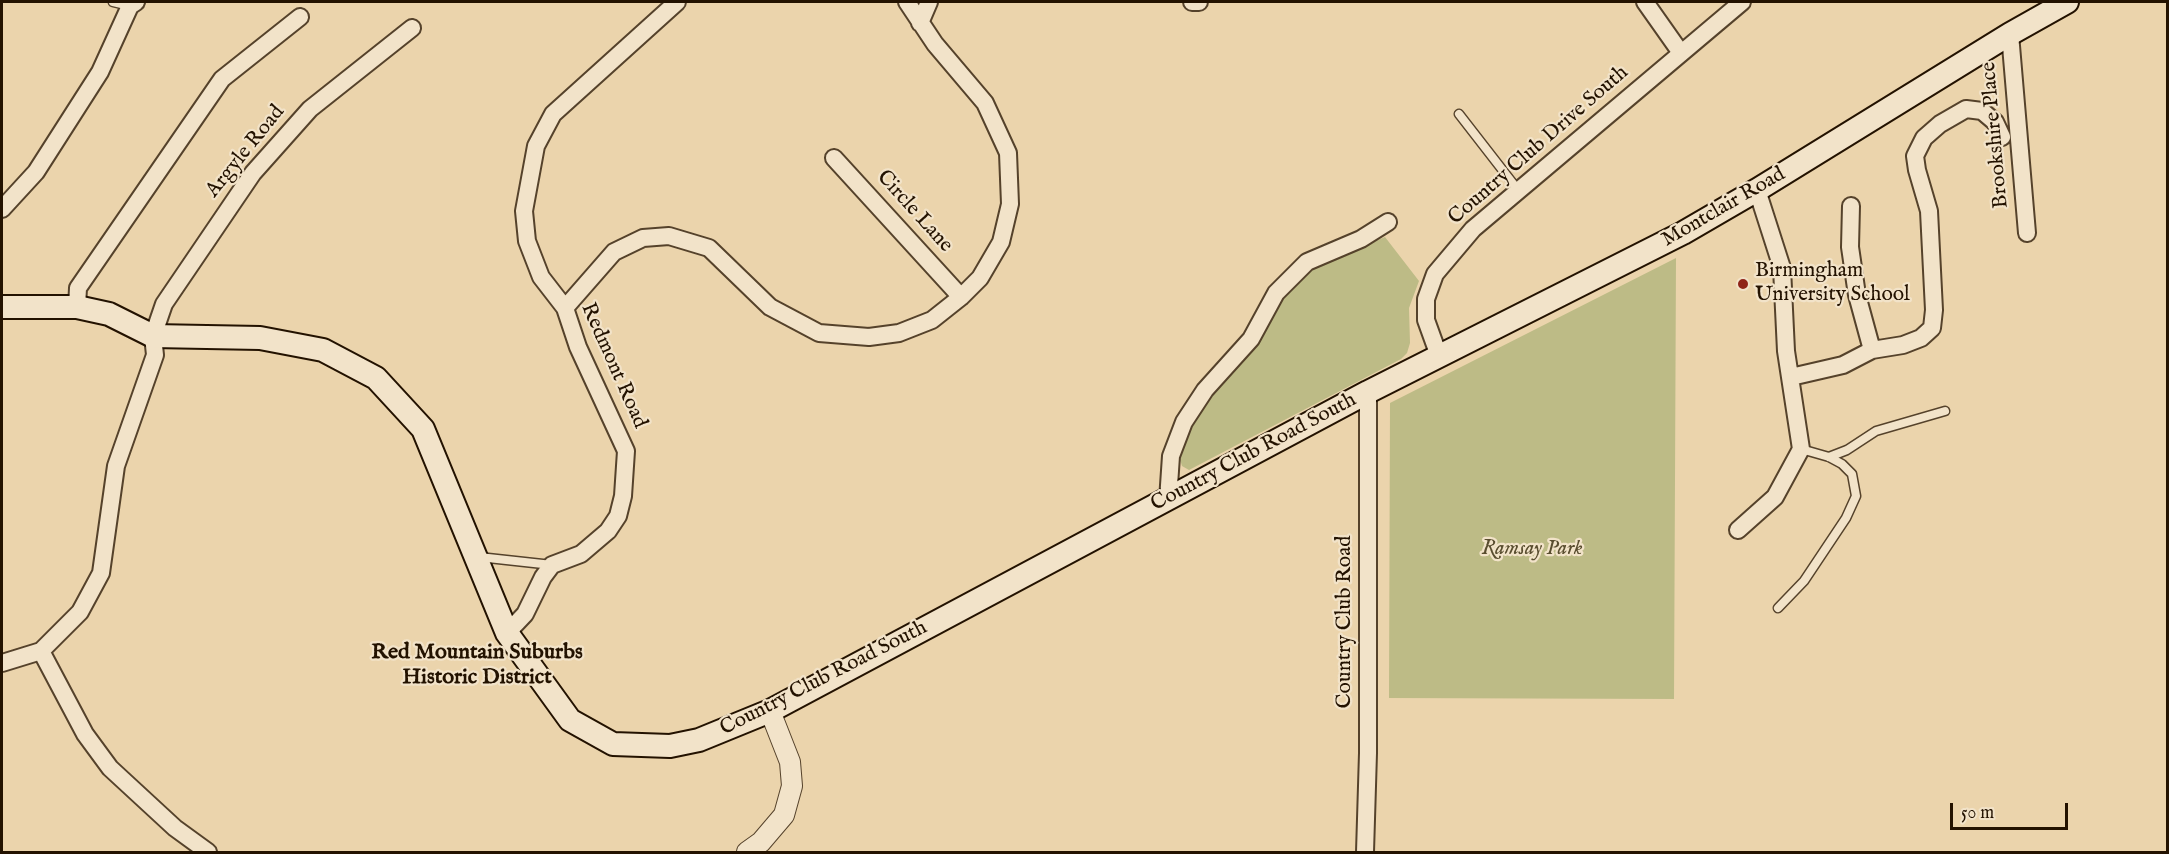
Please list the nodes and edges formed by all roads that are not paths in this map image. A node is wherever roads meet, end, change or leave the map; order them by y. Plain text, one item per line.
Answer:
1 (113, 2) edge
2 (677, 2) edge
3 (907, 2) edge
4 (929, 2) edge
5 (1191, 2) edge
6 (1199, 2) edge
7 (1645, 2) edge
8 (1742, 2) edge
9 (2067, 2) edge
10 (132, 3) edge
11 (300, 17) dead end
12 (920, 22) junction
13 (412, 28) dead end
14 (2010, 34) junction
15 (1681, 54) junction
16 (1459, 114) dead end
17 (2002, 137) dead end
18 (834, 158) dead end
19 (1518, 190) junction
20 (1758, 190) junction
21 (1851, 206) dead end
22 (2, 209) edge
23 (1388, 222) dead end
24 (2027, 233) dead end
25 (961, 297) junction
26 (2, 307) edge
27 (77, 307) junction
28 (565, 308) junction
29 (153, 336) junction
30 (1872, 350) junction
31 (1438, 356) junction
32 (1791, 377) junction
33 (1368, 392) junction
34 (1945, 411) dead end
35 (1801, 449) junction
36 (1829, 457) junction
37 (1168, 500) junction
38 (1738, 530) dead end
39 (476, 556) junction
40 (552, 565) junction
41 (1779, 608) dead end
42 (507, 633) junction
43 (41, 651) junction
44 (2, 663) edge
45 (770, 711) junction
46 (208, 852) edge
47 (747, 852) edge
48 (1365, 852) edge

1 - 10 lane
2 - 28 street, Redmont Road
3 - 12 street
4 - 12 street
5 - 6 street
7 - 15 street
8 - 15 street, Country Club Drive South
9 - 14 main road, Montclair Road
10 - 22 street
11 - 27 street
12 - 25 street
13 - 29 street, Argyle Road
14 - 20 main road, Montclair Road
14 - 24 street, Brookshire Place
15 - 19 street, Country Club Drive South
16 - 19 lane
17 - 30 street, Brookshire Place
18 - 25 street, Circle Lane
19 - 31 street, Country Club Drive South
20 - 31 main road, Montclair Road
20 - 32 street
21 - 30 street
23 - 37 street
25 - 28 street
26 - 27 main road
27 - 29 main road
28 - 40 street, Redmont Road
29 - 39 main road, Country Club Road South
29 - 43 street, Argyle Road
30 - 32 street, Brookshire Place
31 - 33 main road, Montclair Road
32 - 35 street
33 - 37 main road, Country Club Road South
33 - 48 street, Country Club Road
34 - 36 lane
35 - 36 lane
35 - 38 street
36 - 41 lane
37 - 45 main road, Country Club Road South
39 - 40 lane, Redmont Road
39 - 42 main road, Country Club Road South
40 - 42 street
42 - 45 main road, Country Club Road South
43 - 44 street
43 - 46 street
45 - 47 street

